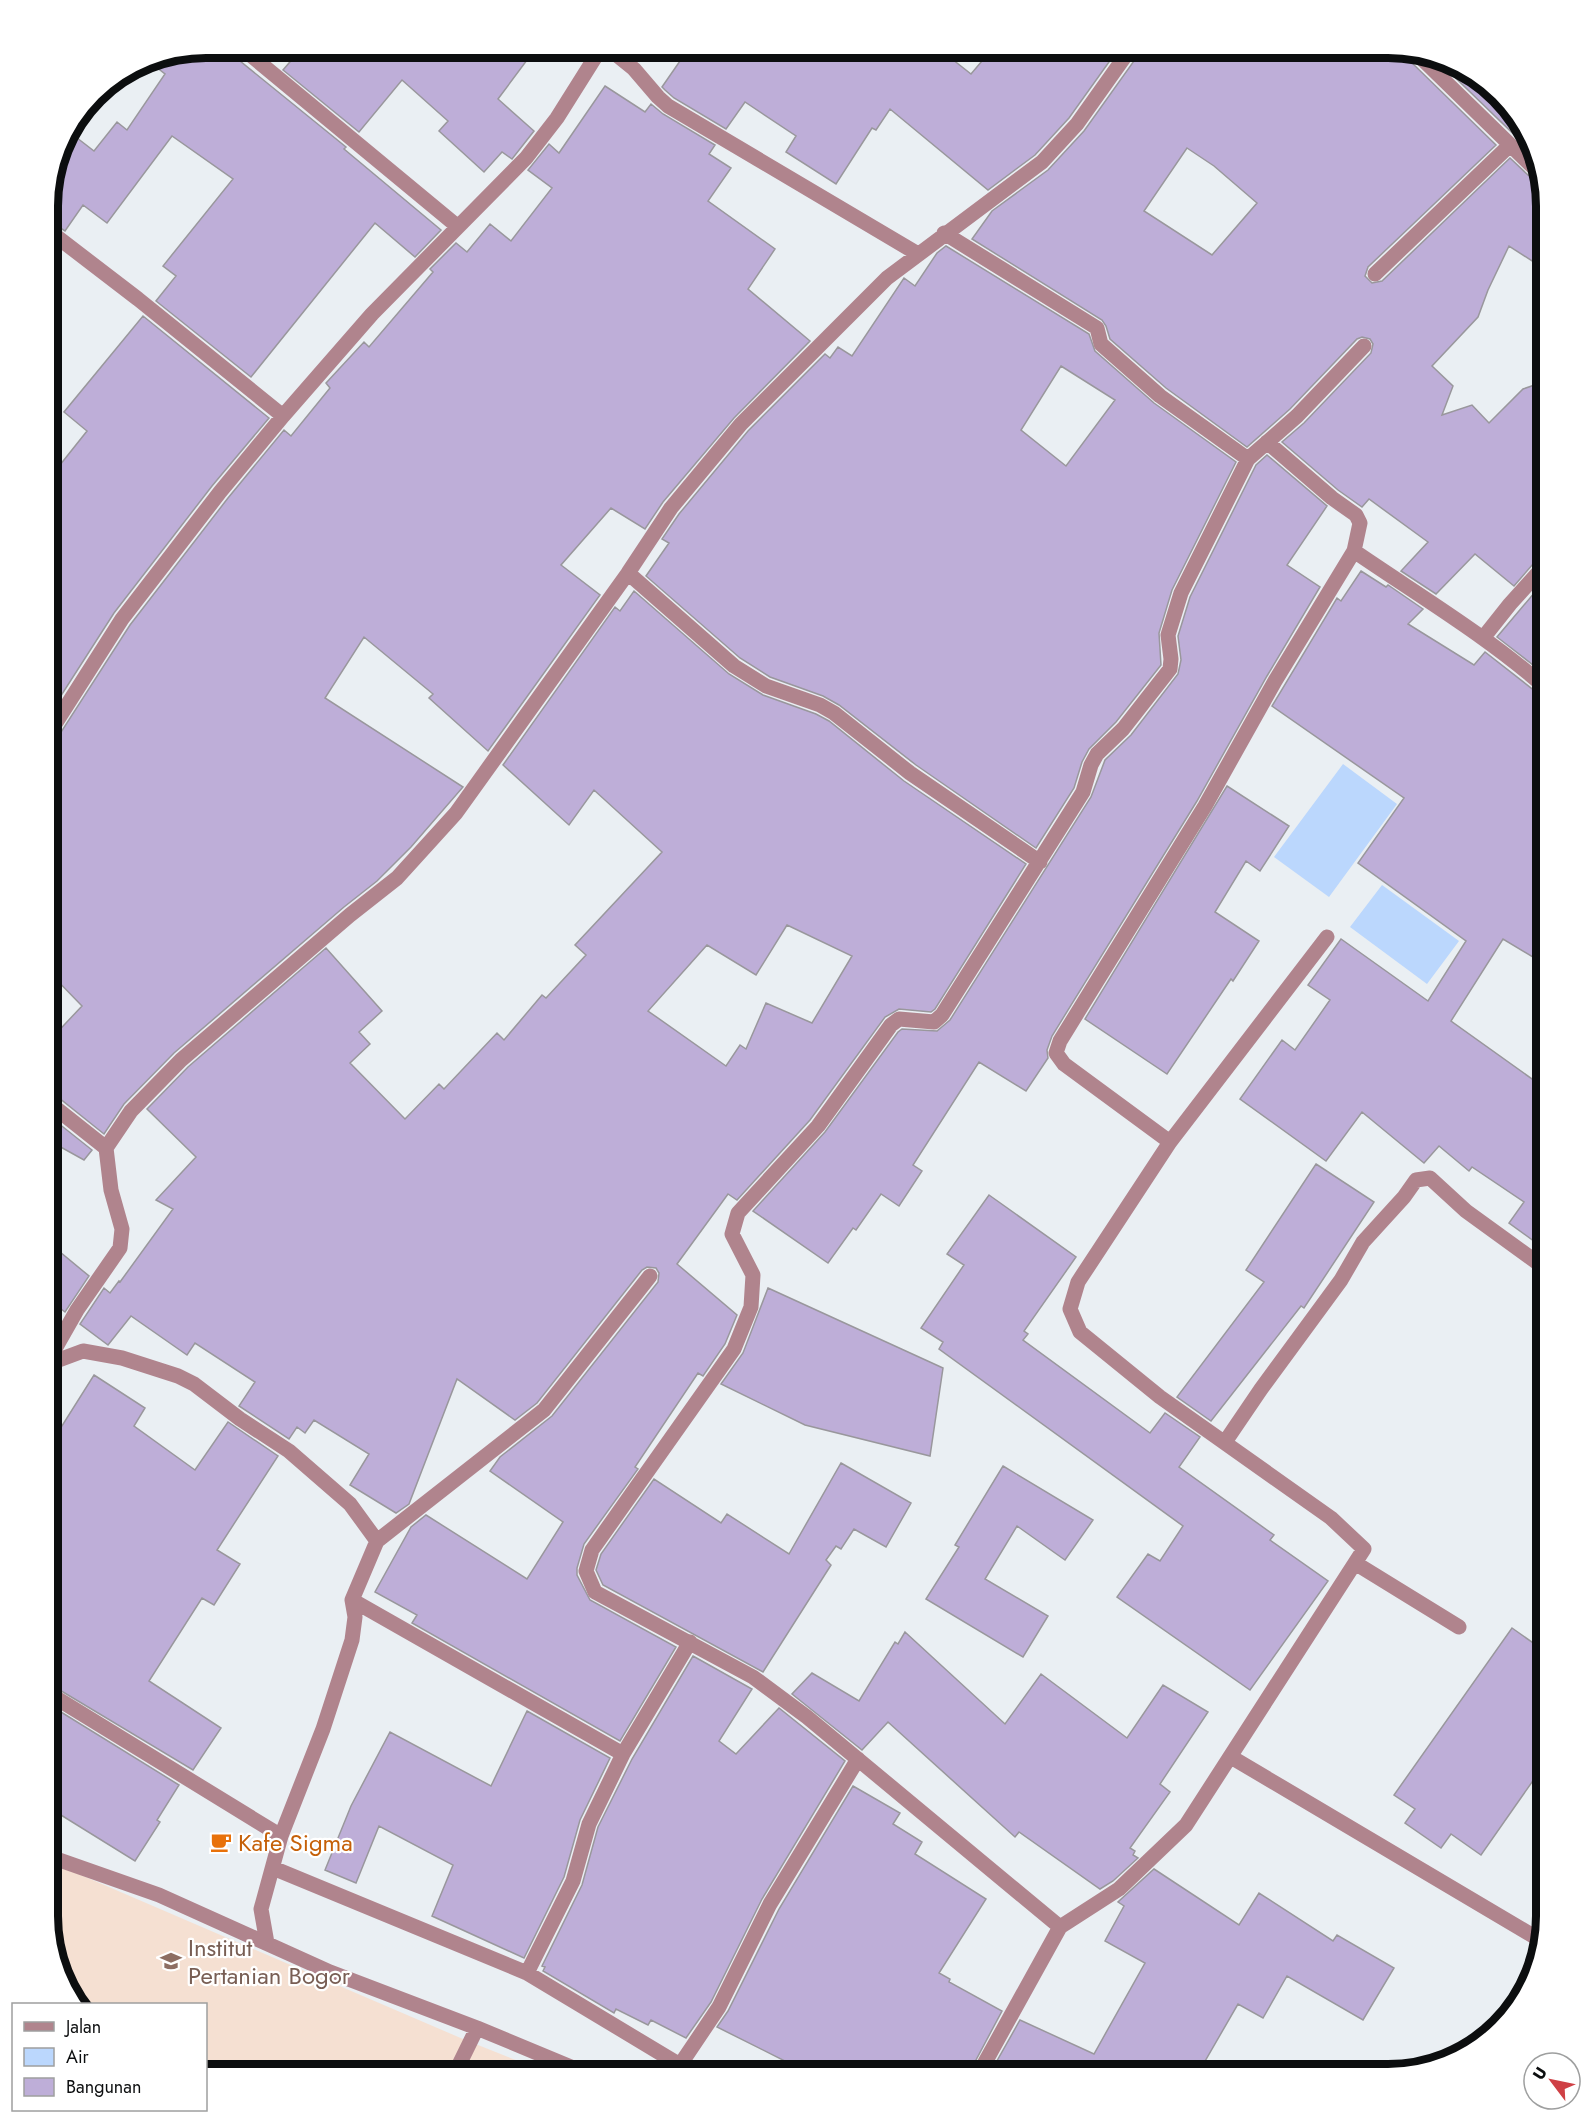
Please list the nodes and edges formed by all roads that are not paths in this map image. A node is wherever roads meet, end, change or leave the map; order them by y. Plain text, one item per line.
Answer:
1 (255, 59) edge
2 (594, 59) edge
3 (622, 59) edge
4 (1123, 59) edge
5 (1427, 64) edge
6 (1510, 145) junction
7 (1529, 163) edge
8 (457, 226) junction
9 (944, 233) junction
10 (59, 238) edge
11 (918, 254) junction
12 (1375, 274) dead end
13 (1364, 346) dead end
14 (283, 416) junction
15 (1267, 442) junction
16 (1248, 459) junction
17 (1354, 551) junction
18 (628, 573) junction
19 (1536, 575) edge
20 (1483, 638) junction
21 (1536, 679) edge
22 (59, 718) edge
23 (1040, 862) junction
24 (1328, 937) dead end
25 (59, 1111) edge
26 (1170, 1142) junction
27 (106, 1148) junction
28 (1536, 1258) edge
29 (650, 1276) dead end
30 (59, 1342) edge
31 (59, 1359) edge
32 (1226, 1442) junction
33 (377, 1541) junction
34 (1355, 1563) junction
35 (352, 1600) junction
36 (1459, 1627) dead end
37 (690, 1642) junction
38 (59, 1699) edge
39 (622, 1754) junction
40 (1231, 1757) junction
41 (858, 1760) junction
42 (281, 1836) junction
43 (59, 1860) edge
44 (273, 1868) junction
45 (1060, 1927) junction
46 (1534, 1936) edge
47 (267, 1943) junction
48 (527, 1973) junction
49 (477, 2028) junction
50 (459, 2064) edge
51 (564, 2064) edge
52 (678, 2064) edge
53 (681, 2064) edge
54 (984, 2064) edge

1 - 8 street
2 - 8 street
3 - 11 street
4 - 9 street
5 - 6 street
6 - 7 street
6 - 12 street
8 - 14 street
9 - 11 street
9 - 16 street
10 - 14 street
11 - 18 street
13 - 15 street
14 - 22 street
15 - 16 street
15 - 17 street
16 - 23 street
17 - 20 street
17 - 26 street
18 - 23 street
18 - 27 street
19 - 20 street
20 - 21 street
23 - 37 street
24 - 26 street
25 - 27 street
26 - 32 street
27 - 30 street
28 - 32 street
29 - 33 street
31 - 33 street
32 - 34 street
33 - 35 street
34 - 36 street
34 - 40 street
35 - 39 street
35 - 42 street
37 - 39 street
37 - 41 street
38 - 42 street
39 - 48 street
40 - 45 street
40 - 46 street
41 - 45 street
41 - 53 street
42 - 44 street
43 - 47 street
44 - 47 street
44 - 48 street
45 - 54 street
47 - 49 street
48 - 52 street
49 - 50 street
49 - 51 street

